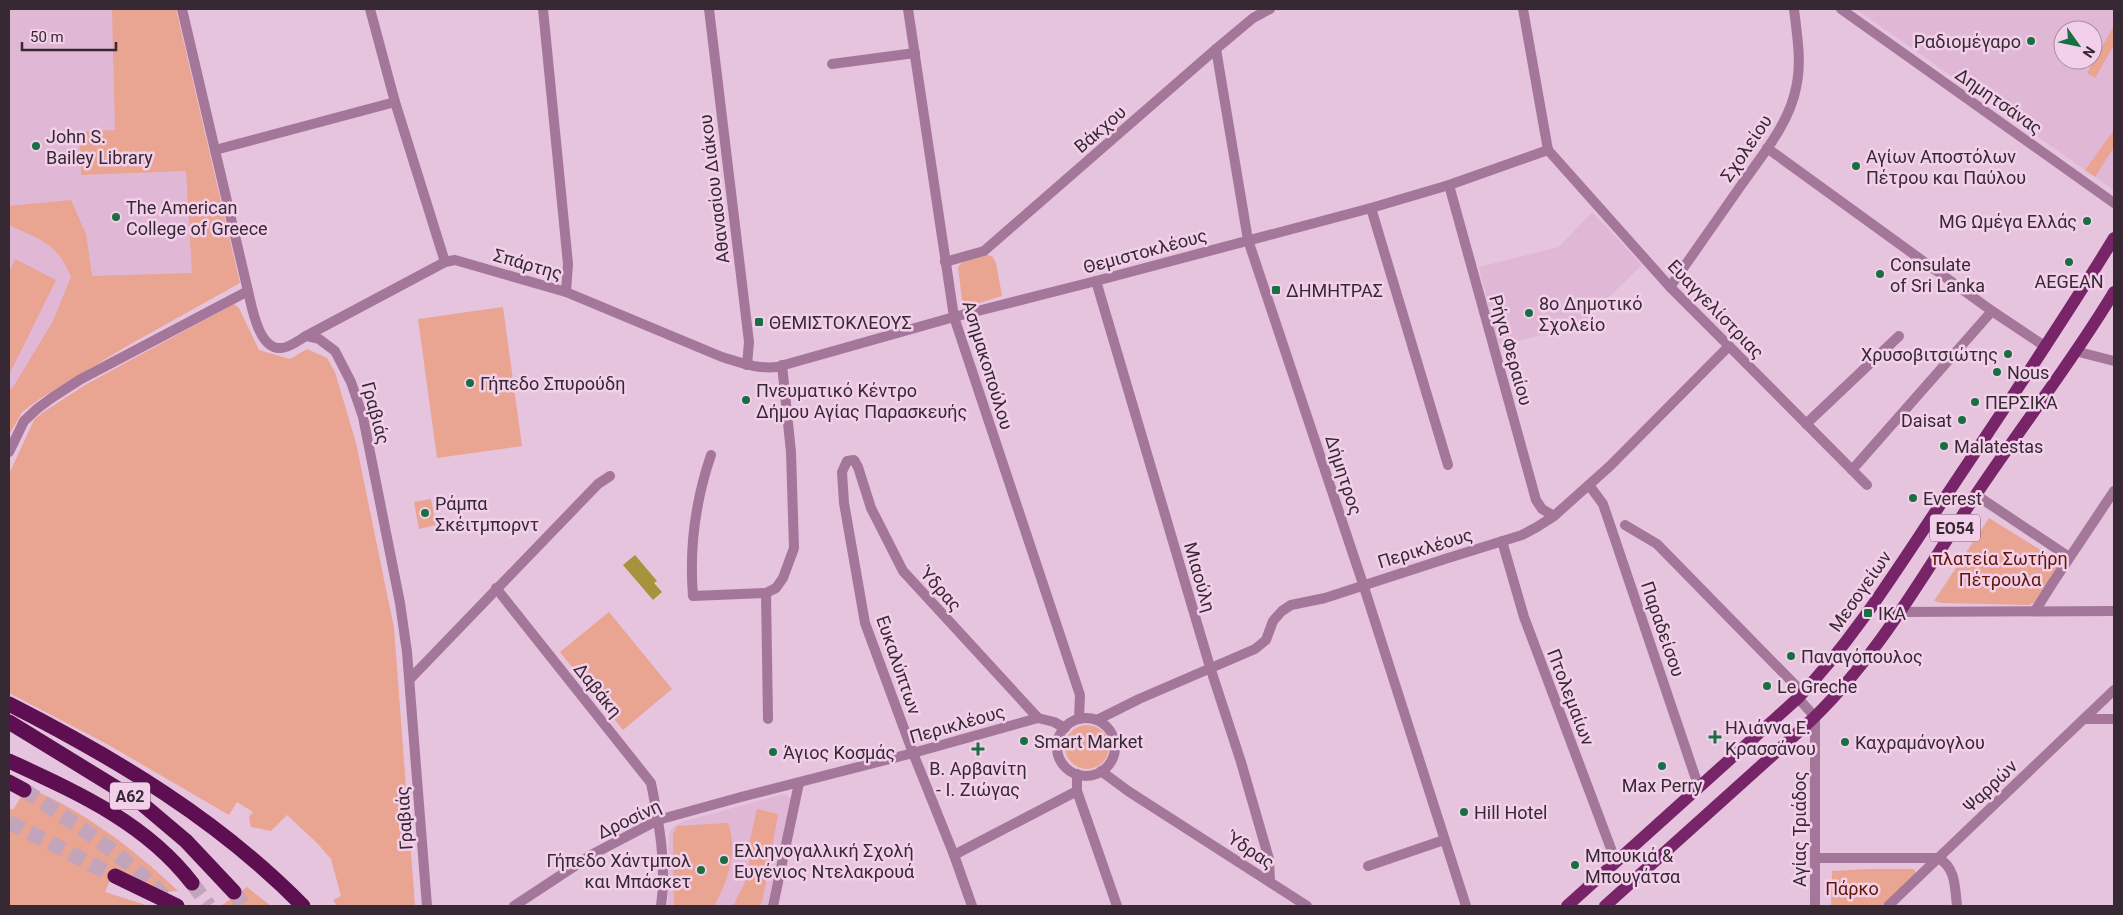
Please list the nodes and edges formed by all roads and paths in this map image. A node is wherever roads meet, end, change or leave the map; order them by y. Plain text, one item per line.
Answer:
1 (182, 9) edge
2 (370, 9) edge
3 (543, 9) edge
4 (708, 9) edge
5 (908, 9) edge
6 (1270, 9) edge
7 (1523, 9) edge
8 (1794, 9) edge
9 (1841, 9) edge
10 (1253, 14) edge
11 (1216, 49) junction
12 (915, 53) junction
13 (832, 64) dead end
14 (396, 102) junction
15 (1767, 148) junction
16 (215, 150) junction
17 (1548, 150) junction
18 (1448, 186) junction
19 (2114, 202) edge
20 (1371, 208) junction
21 (2114, 238) edge
22 (1248, 240) junction
23 (445, 262) junction
24 (945, 262) junction
25 (1096, 282) junction
26 (1670, 287) junction
27 (248, 291) junction
28 (566, 292) junction
29 (2114, 292) edge
30 (1992, 311) junction
31 (954, 317) junction
32 (306, 336) junction
33 (1899, 336) dead end
34 (1729, 346) junction
35 (2046, 347) junction
36 (2075, 351) junction
37 (2114, 361) edge
38 (747, 365) junction
39 (782, 366) junction
40 (1806, 424) junction
41 (9, 452) edge
42 (711, 455) dead end
43 (854, 460) joint
44 (1448, 465) dead end
45 (1852, 470) junction
46 (610, 476) dead end
47 (1589, 484) junction
48 (1867, 485) dead end
49 (2114, 491) edge
50 (1976, 495) junction
51 (1554, 516) junction
52 (1625, 525) dead end
53 (1502, 541) junction
54 (2069, 557) junction
55 (1363, 584) junction
56 (496, 588) junction
57 (766, 593) junction
58 (2036, 611) junction
59 (2114, 611) edge
60 (1900, 612) junction
61 (1210, 667) junction
62 (410, 679) junction
63 (2114, 690) edge
64 (1801, 696) junction
65 (9, 704) edge
66 (1815, 716) junction
67 (1038, 718) junction
68 (768, 719) dead end
69 (1079, 719) junction
70 (2114, 719) edge
71 (1097, 720) junction
72 (2084, 720) junction
73 (9, 722) edge
74 (1064, 728) junction
75 (912, 753) junction
76 (9, 761) edge
77 (1101, 771) junction
78 (1077, 774) junction
79 (9, 782) edge
80 (799, 783) junction
81 (1698, 788) junction
82 (24, 790) tunnel mouth
83 (1077, 790) junction
84 (658, 820) junction
85 (1444, 840) junction
86 (954, 855) junction
87 (1815, 858) junction
88 (1938, 858) junction
89 (1616, 862) junction
90 (1368, 866) dead end
91 (114, 876) tunnel mouth
92 (1270, 882) junction
93 (192, 883) tunnel mouth
94 (234, 892) tunnel mouth
95 (177, 906) edge
96 (303, 906) edge
97 (426, 906) edge
98 (514, 906) edge
99 (661, 906) edge
100 (773, 906) edge
101 (972, 906) edge
102 (1117, 906) edge
103 (1308, 906) edge
104 (1466, 906) edge
105 (1567, 906) edge
106 (1605, 906) edge
107 (1815, 906) edge
108 (1888, 906) edge
109 (1957, 906) edge

1 - 16 street
2 - 14 street
3 - 28 street
4 - 38 street, Αθανασίου Διάκου
5 - 12 street, Ασημακοπούλου
6 - 10 street, Βάκχου
7 - 17 street
8 - 15 street, Σχολείου
9 - 19 street, Δημητσάνας
10 - 11 street, Βάκχου
11 - 22 street, Δήμητρος
11 - 24 street, Βάκχου
12 - 13 street
12 - 24 street, Ασημακοπούλου
14 - 16 street
14 - 23 street
15 - 26 street, Σχολείου
15 - 30 street
16 - 27 street
17 - 18 street, Θεμιστοκλέους
17 - 26 street, Ευαγγελίστριας
18 - 20 street, Θεμιστοκλέους
18 - 51 street, Ρήγα Φεραίου
20 - 22 street, Θεμιστοκλέους
20 - 44 street
21 - 35 main road, Μεσογείων / ΕΟ54
22 - 25 street, Θεμιστοκλέους
22 - 55 street, Δήμητρος
23 - 28 street, Σπάρτης
23 - 32 street
24 - 31 street, Ασημακοπούλου
25 - 31 street, Θεμιστοκλέους
25 - 61 street, Μιαούλη
26 - 34 street, Ευαγγελίστριας
27 - 32 street
27 - 41 street
28 - 38 street, Σπάρτης
29 - 36 main road, ΕΟ54
30 - 35 street
30 - 45 street
31 - 39 street, Θεμιστοκλέους
31 - 69 street, Ασημακοπούλου
32 - 62 street, Γραβιάς
33 - 40 street
34 - 40 street, Ευαγγελίστριας
34 - 47 street, Περικλέους
35 - 64 main road, Μεσογείων / ΕΟ54
36 - 37 street
36 - 50 main road, ΕΟ54
38 - 39 street, Θεμιστοκλέους
39 - 57 street
40 - 45 street, Ευαγγελίστριας
42 - 57 street
43 - 67 street, Ύδρας
43 - 75 street, Ευκαλύπτων
45 - 48 street, Ευαγγελίστριας
46 - 56 street
47 - 51 street, Περικλέους
47 - 81 street, Παραδείσου
49 - 54 street
50 - 54 street
50 - 60 main road, ΕΟ54
51 - 53 street, Περικλέους
52 - 64 street
53 - 55 street, Περικλέους
53 - 89 street, Πτολεμαίων
54 - 58 street
55 - 61 street, Περικλέους
55 - 85 street, Δήμητρος
56 - 62 street
56 - 84 street, Δαβάκη
57 - 68 street
58 - 59 street
58 - 60 street
60 - 66 main road, ΕΟ54
61 - 71 street, Περικλέους
61 - 92 street, Μιαούλη
62 - 97 street, Γραβιάς
63 - 72 street, Ψαρρών
64 - 66 street
64 - 81 main road, Μεσογείων / ΕΟ54
65 - 96 highway
66 - 87 street, Αγίας Τριάδος
66 - 106 main road, ΕΟ54
67 - 74 street
67 - 75 street, Περικλέους
69 - 71 street
69 - 74 street
70 - 72 street
71 - 77 street
72 - 88 street, Ψαρρών
73 - 94 highway, Α62
74 - 78 street
75 - 80 street, Περικλέους
75 - 86 street, Ευκαλύπτων
76 - 93 highway
77 - 78 street
77 - 92 street, Ύδρας
78 - 83 street
79 - 82 highway
80 - 84 street, Δροσίνη
80 - 100 street
81 - 89 main road, Μεσογείων / ΕΟ54
83 - 86 street
83 - 102 street
84 - 98 street, Δροσίνη
84 - 99 street, Δαβάκη
85 - 90 street
85 - 104 street, Δήμητρος
86 - 101 street, Ευκαλύπτων
87 - 88 street
87 - 107 street, Αγίας Τριάδος
88 - 108 street, Ψαρρών
88 - 109 street
89 - 105 main road, Μεσογείων / ΕΟ54
91 - 95 highway
92 - 103 street, Ύδρας

